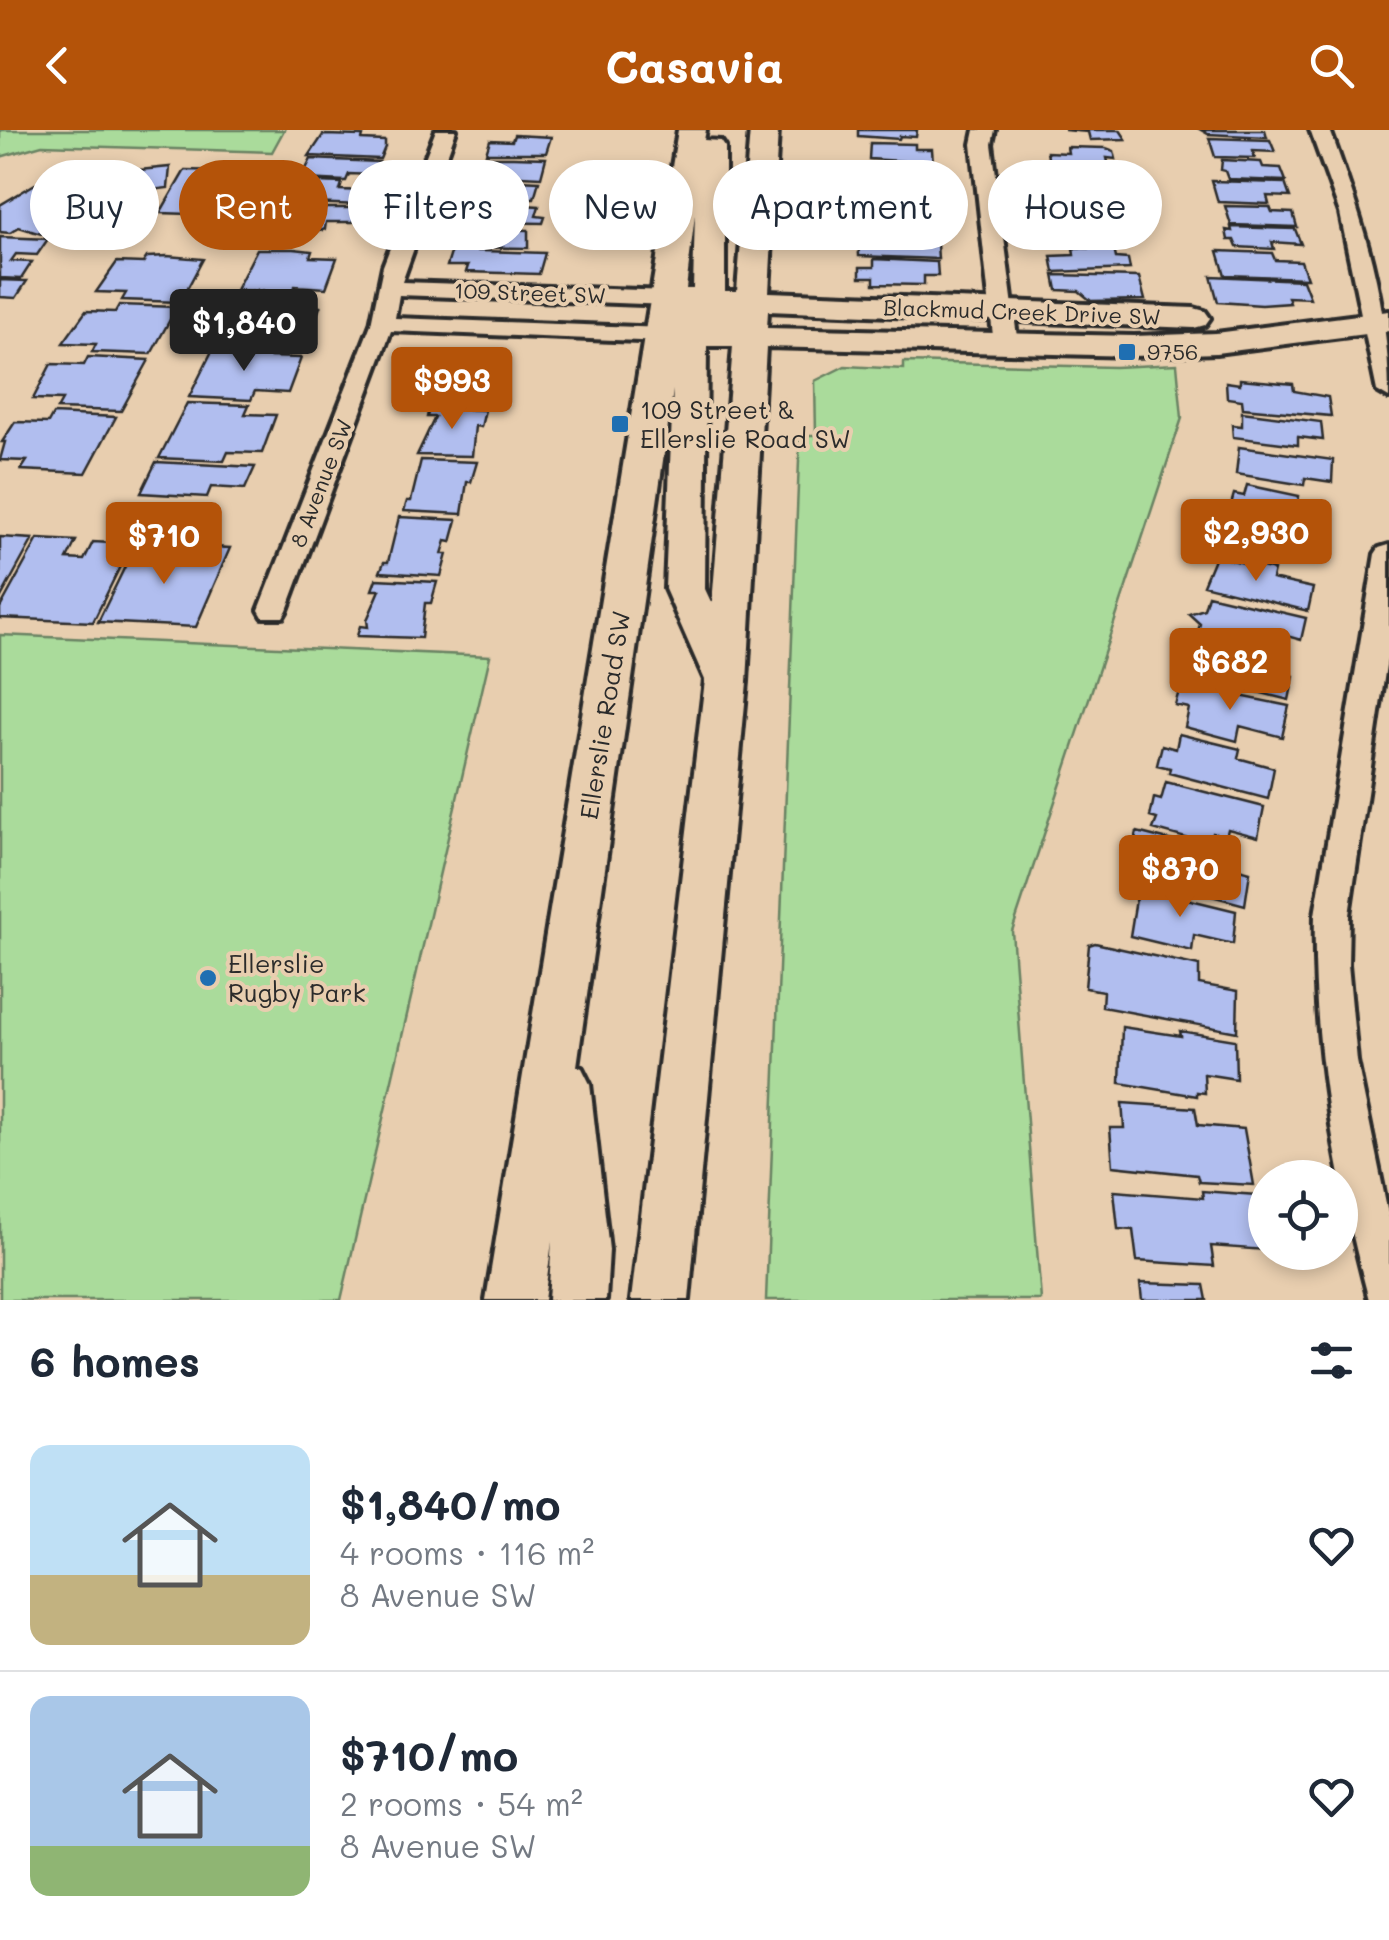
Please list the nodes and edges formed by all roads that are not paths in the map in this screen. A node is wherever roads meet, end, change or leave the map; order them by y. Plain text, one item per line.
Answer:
1 (446, 130) edge
2 (692, 130) edge
3 (702, 130) edge
4 (764, 130) edge
5 (985, 130) edge
6 (1320, 130) edge
7 (391, 288) junction
8 (709, 300) junction
9 (752, 320) junction
10 (675, 322) junction
11 (1382, 322) edge
12 (382, 324) junction
13 (1004, 329) junction
14 (1389, 391) edge
15 (1389, 554) edge
16 (273, 610) dead end
17 (726, 682) junction
18 (558, 1018) junction
19 (1389, 1299) edge
20 (515, 1300) edge
21 (577, 1300) edge
22 (660, 1300) edge

1 - 7 street, 8 Avenue SW
2 - 10 main road, Ellerslie Road SW
3 - 8 main road
4 - 9 main road
5 - 13 street
6 - 11 street
7 - 10 street, 109 Street SW
7 - 12 street, 8 Avenue SW
8 - 9 main road
8 - 10 main road
9 - 10 main road, Blackmud Creek Drive SW
9 - 13 main road, Blackmud Creek Drive SW
9 - 17 main road
10 - 12 street, 109 Street SW
10 - 17 main road
10 - 18 main road, Ellerslie Road SW
11 - 13 main road, Blackmud Creek Drive SW
11 - 14 street
12 - 16 street, 8 Avenue SW
15 - 19 street
17 - 22 main road
18 - 20 main road, Ellerslie Road SW
18 - 21 main road

